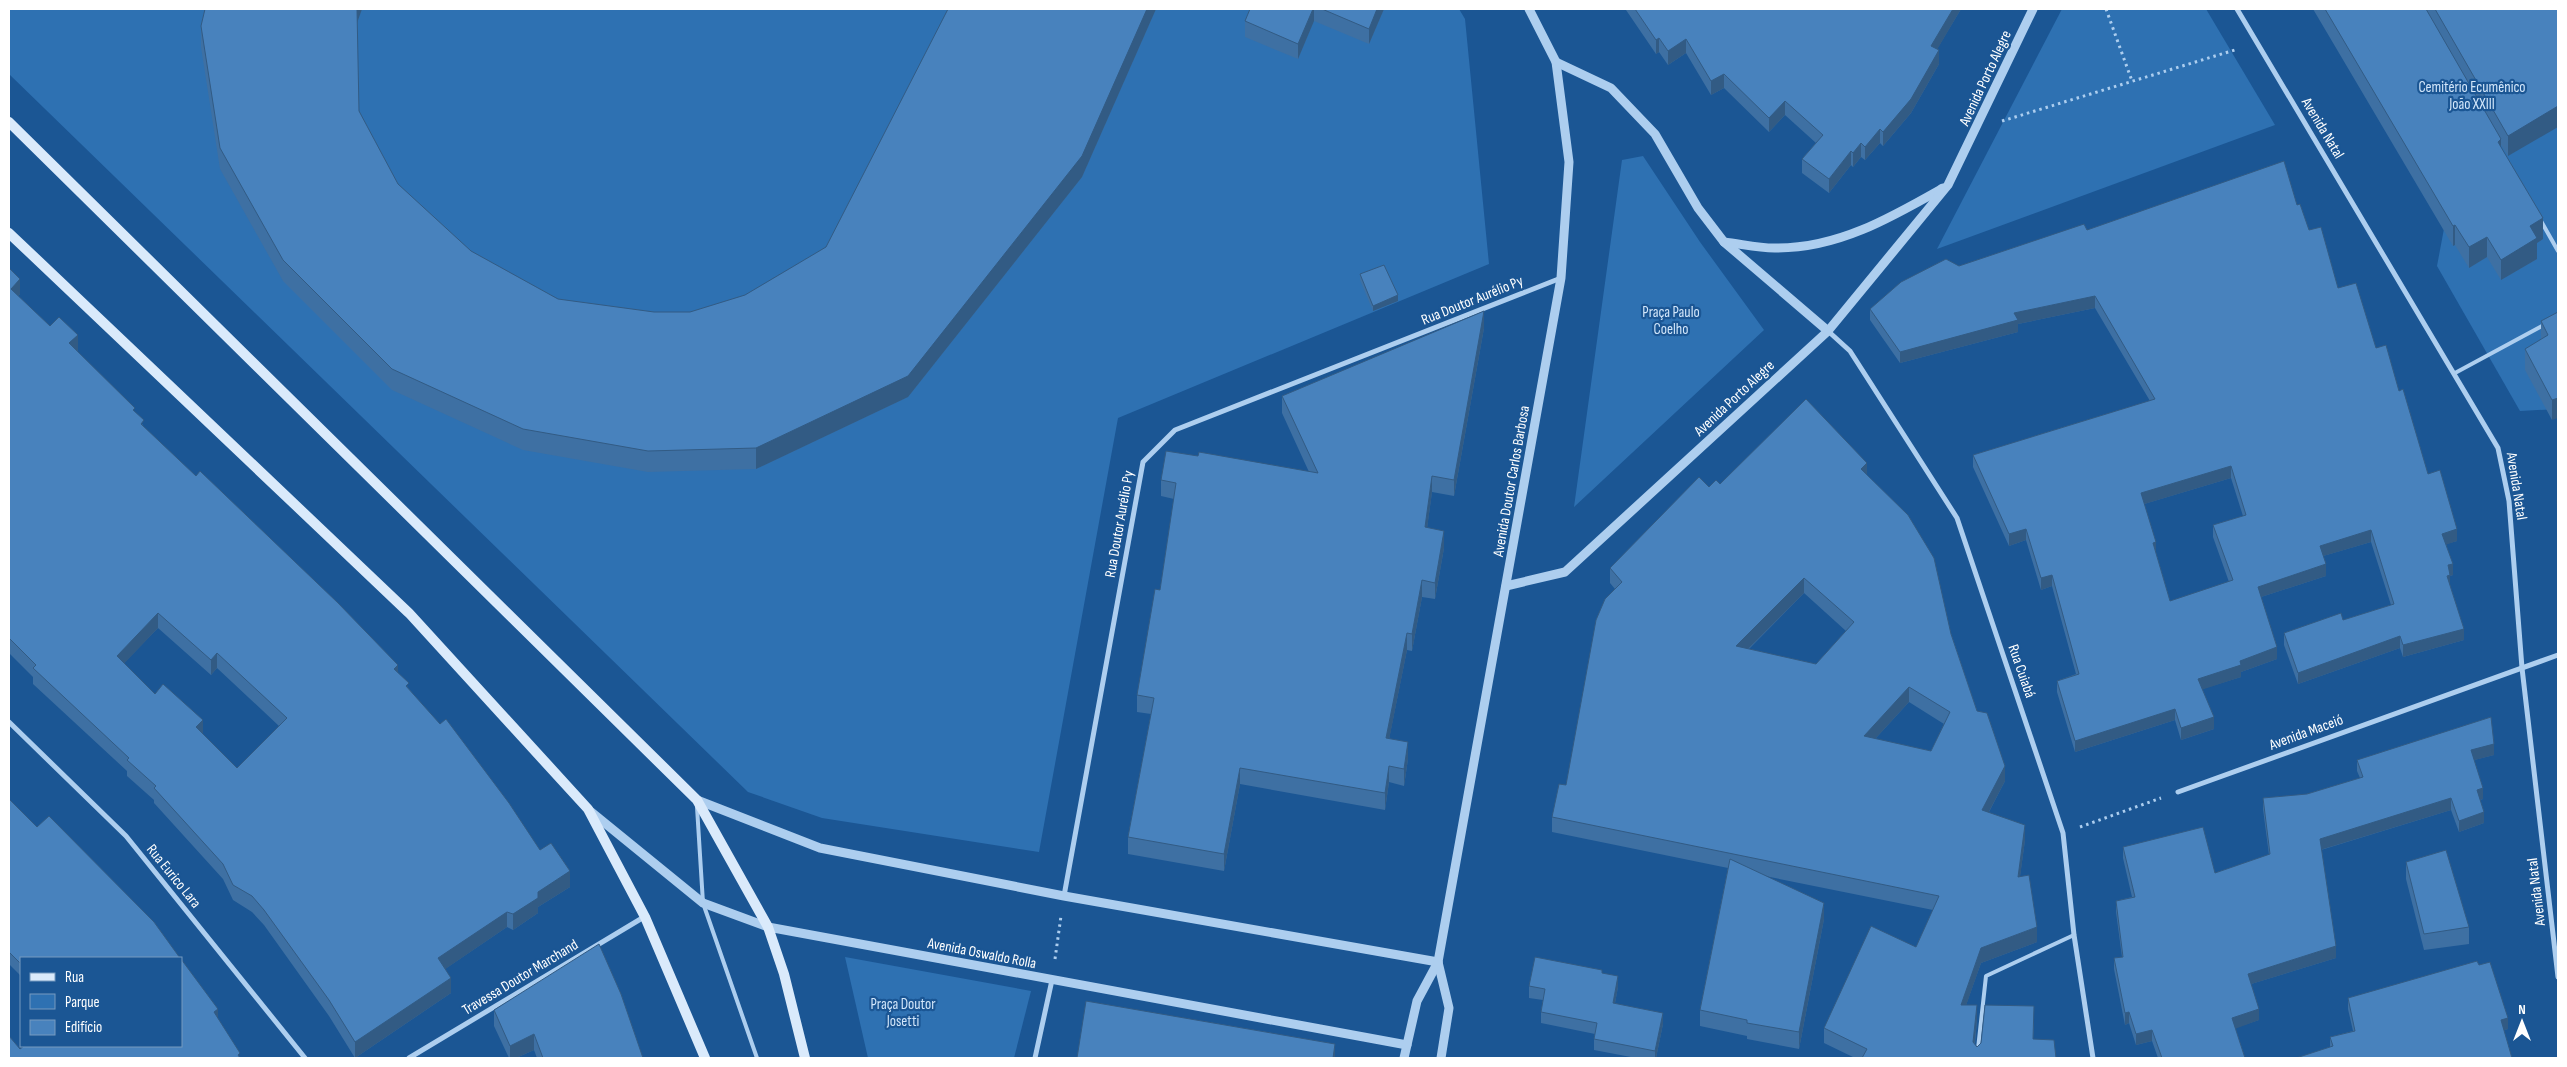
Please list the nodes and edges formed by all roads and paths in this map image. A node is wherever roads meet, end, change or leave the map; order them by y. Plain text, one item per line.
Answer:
1 (1529, 9) edge
2 (2033, 9) edge
3 (2106, 9) edge
4 (2237, 9) edge
5 (2257, 43) junction
6 (1556, 62) junction
7 (2132, 80) junction
8 (9, 122) edge
9 (1976, 130) junction
10 (1948, 185) junction
11 (2538, 216) edge
12 (9, 233) edge
13 (1724, 242) junction
14 (2558, 251) edge
15 (1561, 278) junction
16 (2551, 322) edge
17 (1828, 331) junction
18 (2454, 373) junction
19 (1506, 586) junction
20 (2558, 655) edge
21 (2522, 668) junction
22 (9, 722) edge
23 (2178, 792) joint
24 (696, 800) junction
25 (588, 809) junction
26 (2063, 833) junction
27 (1064, 896) junction
28 (703, 903) junction
29 (645, 917) junction
30 (768, 927) junction
31 (2074, 935) junction
32 (1438, 962) junction
33 (2558, 977) edge
34 (1052, 980) junction
35 (1406, 1045) junction
36 (305, 1058) edge
37 (409, 1058) edge
38 (705, 1058) edge
39 (757, 1058) edge
40 (805, 1058) edge
41 (1035, 1058) edge
42 (1404, 1058) edge
43 (1441, 1058) edge
44 (1977, 1058) edge
45 (2093, 1058) edge

1 - 6 street, Avenida Doutor Carlos Barbosa
2 - 9 street, Avenida Porto Alegre
3 - 7 path
4 - 5 street, Avenida Natal
5 - 7 path
5 - 18 street, Avenida Natal
6 - 13 street
6 - 15 street, Avenida Doutor Carlos Barbosa
7 - 9 path
8 - 24 main road
9 - 10 street, Avenida Porto Alegre
10 - 13 street
10 - 17 street, Avenida Porto Alegre
11 - 14 lane
12 - 25 main road
13 - 17 street
15 - 19 street, Avenida Doutor Carlos Barbosa
15 - 27 street, Rua Doutor Aurélio Py
16 - 18 lane
17 - 19 street, Avenida Porto Alegre
17 - 26 street, Rua Cuiabá
18 - 21 street, Avenida Natal
19 - 32 street, Avenida Doutor Carlos Barbosa
20 - 21 street, Avenida Maceió
21 - 23 street, Avenida Maceió
21 - 33 street, Avenida Natal
22 - 36 street, Rua Eurico Lara
23 - 26 path
24 - 27 street
24 - 28 lane
24 - 30 main road
25 - 28 street, Avenida Oswaldo Rolla
25 - 29 main road
26 - 31 street, Rua Cuiabá
27 - 32 street
27 - 34 path
28 - 30 street, Avenida Oswaldo Rolla
28 - 39 lane
29 - 37 street, Travessa Doutor Marchand
29 - 38 main road
30 - 34 street, Avenida Oswaldo Rolla
30 - 40 main road
31 - 44 lane
31 - 45 street, Rua Cuiabá
32 - 35 street, Avenida Doutor Carlos Barbosa
32 - 43 street, Avenida Doutor Carlos Barbosa
34 - 35 street, Avenida Oswaldo Rolla
34 - 41 street
35 - 42 street, Avenida Doutor Carlos Barbosa

